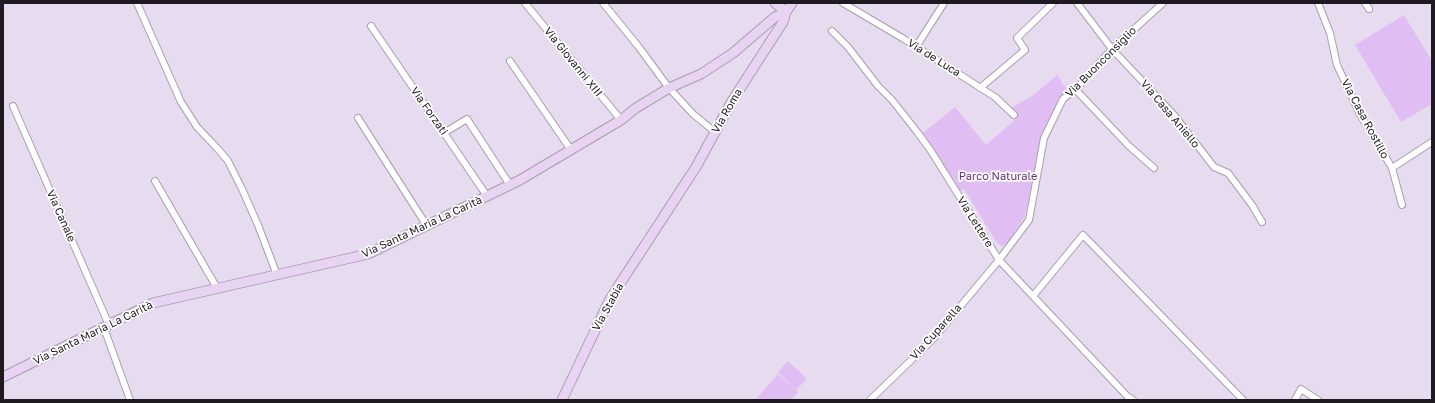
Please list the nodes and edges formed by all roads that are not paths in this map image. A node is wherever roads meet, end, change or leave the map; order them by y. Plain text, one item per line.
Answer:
1 (137, 3) edge
2 (525, 3) edge
3 (603, 3) edge
4 (775, 3) edge
5 (792, 3) edge
6 (843, 3) edge
7 (944, 3) edge
8 (1053, 3) edge
9 (1077, 3) edge
10 (1163, 3) edge
11 (1318, 3) edge
12 (852, 5) edge
13 (786, 12) junction
14 (371, 26) dead end
15 (832, 31) dead end
16 (916, 47) junction
17 (1112, 49) junction
18 (510, 61) dead end
19 (669, 88) junction
20 (980, 88) junction
21 (1075, 89) junction
22 (13, 106) dead end
23 (1014, 115) dead end
24 (358, 118) dead end
25 (621, 120) junction
26 (715, 132) junction
27 (444, 133) junction
28 (1432, 142) edge
29 (571, 150) junction
30 (1154, 168) dead end
31 (1392, 168) junction
32 (155, 181) dead end
33 (510, 185) junction
34 (487, 196) junction
35 (1402, 205) dead end
36 (662, 220) joint
37 (1262, 222) dead end
38 (426, 226) junction
39 (999, 260) junction
40 (277, 275) junction
41 (217, 288) junction
42 (1032, 296) junction
43 (106, 326) junction
44 (3, 377) edge
45 (130, 400) edge
46 (562, 400) edge
47 (870, 400) edge
48 (1133, 400) edge
49 (1244, 400) edge
50 (1295, 400) edge
51 (1318, 400) edge

1 - 40 street
2 - 25 street, Via Giovanni XIII
3 - 19 street
4 - 13 street
5 - 13 street, Via Roma
6 - 12 street, Via de Luca
7 - 16 street
8 - 20 street
9 - 17 street, Via Casa Aniello
10 - 17 street, Via Buonconsiglio
11 - 31 street, Via Casa Rostillo
12 - 16 street, Via de Luca
13 - 19 street, Via Santa Maria La Carità
13 - 26 street, Via Roma
14 - 27 street, Via Forzati
15 - 39 street, Via Lettere
16 - 20 street, Via de Luca
17 - 21 street, Via Buonconsiglio
17 - 37 street, Via Casa Aniello
18 - 29 street
19 - 25 street, Via Santa Maria La Carità
19 - 26 street
20 - 23 street, Via de Luca
21 - 30 street
21 - 39 street, Via Buonconsiglio
22 - 43 street, Via Canale
24 - 38 street
25 - 29 street, Via Santa Maria La Carità
26 - 36 street, Via Roma
27 - 33 street
27 - 34 street, Via Forzati
28 - 31 street, Via Casa Rostillo
29 - 33 street, Via Santa Maria La Carità
31 - 35 street
32 - 41 street
33 - 34 street, Via Santa Maria La Carità
34 - 38 street, Via Santa Maria La Carità
36 - 46 street, Via Stabia
38 - 40 street, Via Santa Maria La Carità
39 - 42 street, Via Lettere
39 - 47 street, Via Cuparella
40 - 41 street, Via Santa Maria La Carità
41 - 43 street, Via Santa Maria La Carità
42 - 48 street, Via Lettere
42 - 49 street
43 - 44 street, Via Santa Maria La Carità
43 - 45 street, Via Canale
50 - 51 street

